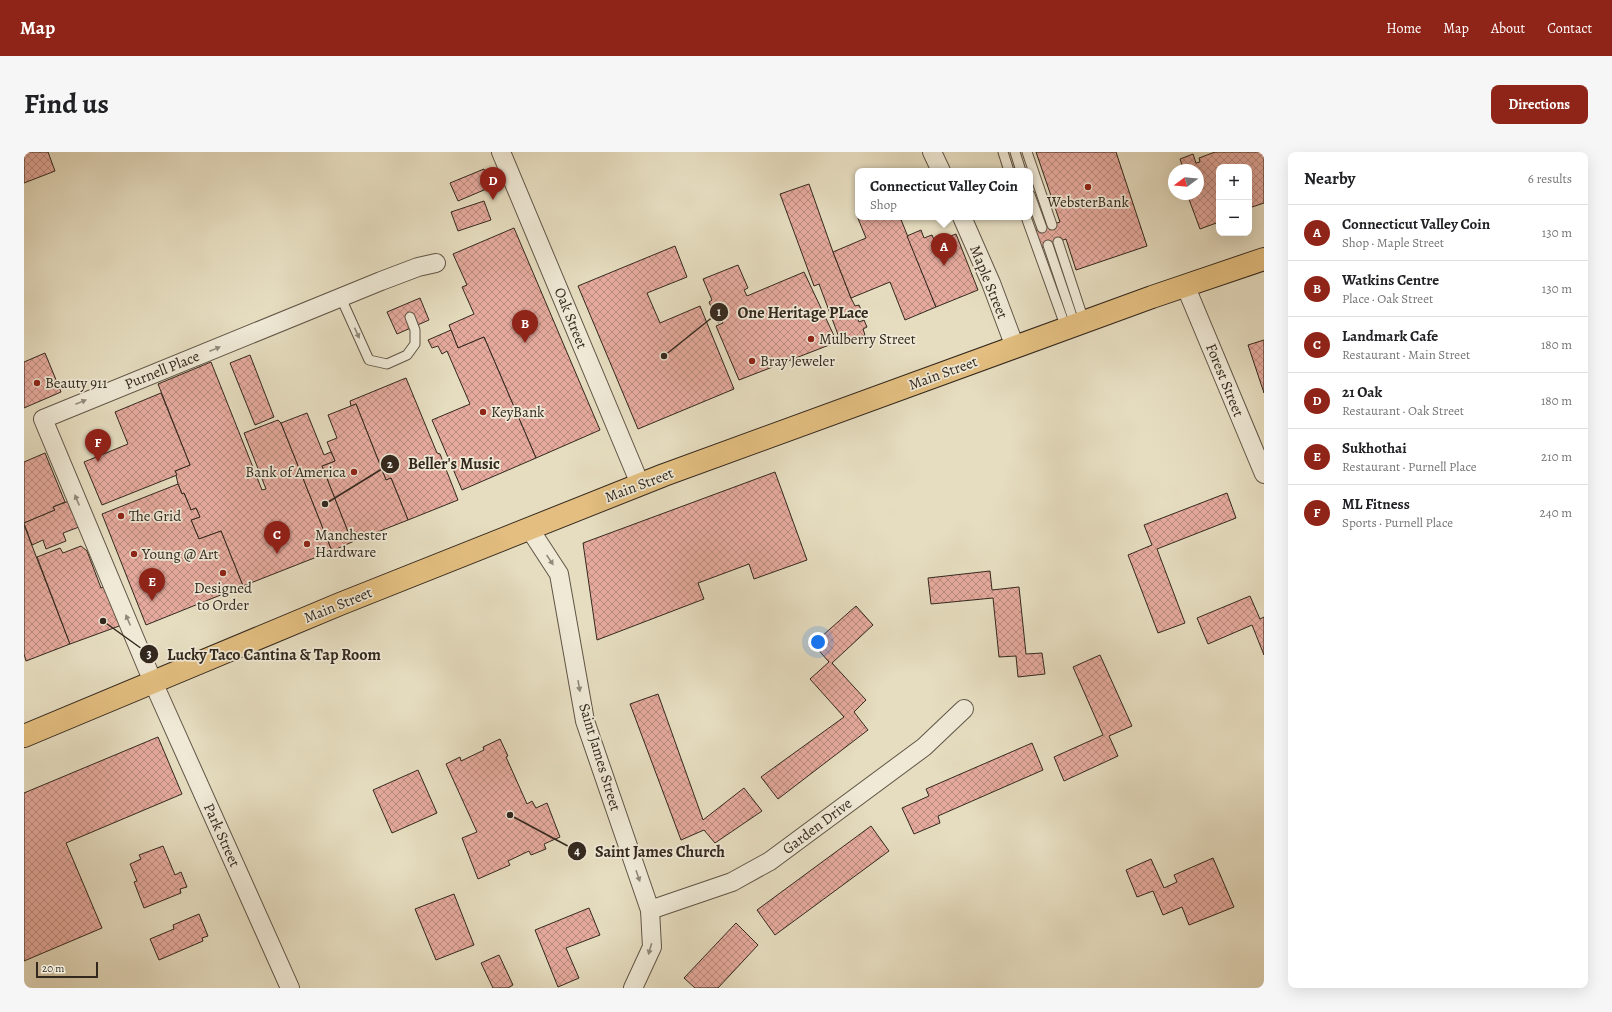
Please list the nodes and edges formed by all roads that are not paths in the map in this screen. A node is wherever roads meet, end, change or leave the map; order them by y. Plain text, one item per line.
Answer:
1 (501, 152) edge
2 (932, 152) edge
3 (1003, 152) edge
4 (1015, 152) edge
5 (1027, 152) edge
6 (940, 168) edge
7 (1008, 168) edge
8 (1020, 168) edge
9 (1032, 168) edge
10 (1033, 170) edge
11 (1033, 203) edge
12 (963, 220) edge
13 (1027, 220) edge
14 (1052, 225) dead end
15 (1042, 228) dead end
16 (1058, 242) dead end
17 (1048, 245) dead end
18 (1264, 259) edge
19 (436, 263) dead end
20 (1186, 285) junction
21 (341, 298) junction
22 (410, 317) dead end
23 (1075, 325) junction
24 (1015, 347) junction
25 (1264, 474) edge
26 (640, 484) junction
27 (529, 528) junction
28 (154, 682) junction
29 (964, 708) dead end
30 (24, 736) edge
31 (650, 910) junction
32 (290, 988) edge
33 (632, 988) edge

1 - 26 street, Oak Street
2 - 6 street
3 - 7 lane
4 - 8 lane
5 - 9 lane
10 - 14 lane
11 - 15 lane
12 - 24 street, Maple Street
13 - 23 lane
16 - 23 lane
17 - 23 lane
18 - 20 main road, Main Street
19 - 21 street, Purnell Place
20 - 23 main road, Main Street
20 - 25 street, Forest Street
21 -> 22 lane
28 -> 21 street, Purnell Place
23 - 24 main road, Main Street
24 - 26 main road, Main Street
26 - 27 main road, Main Street
27 - 28 main road, Main Street
27 -> 31 street, Saint James Street
28 - 30 main road, Main Street
28 - 32 street, Park Street
29 - 31 street, Garden Drive
31 -> 33 street, Saint James Street

